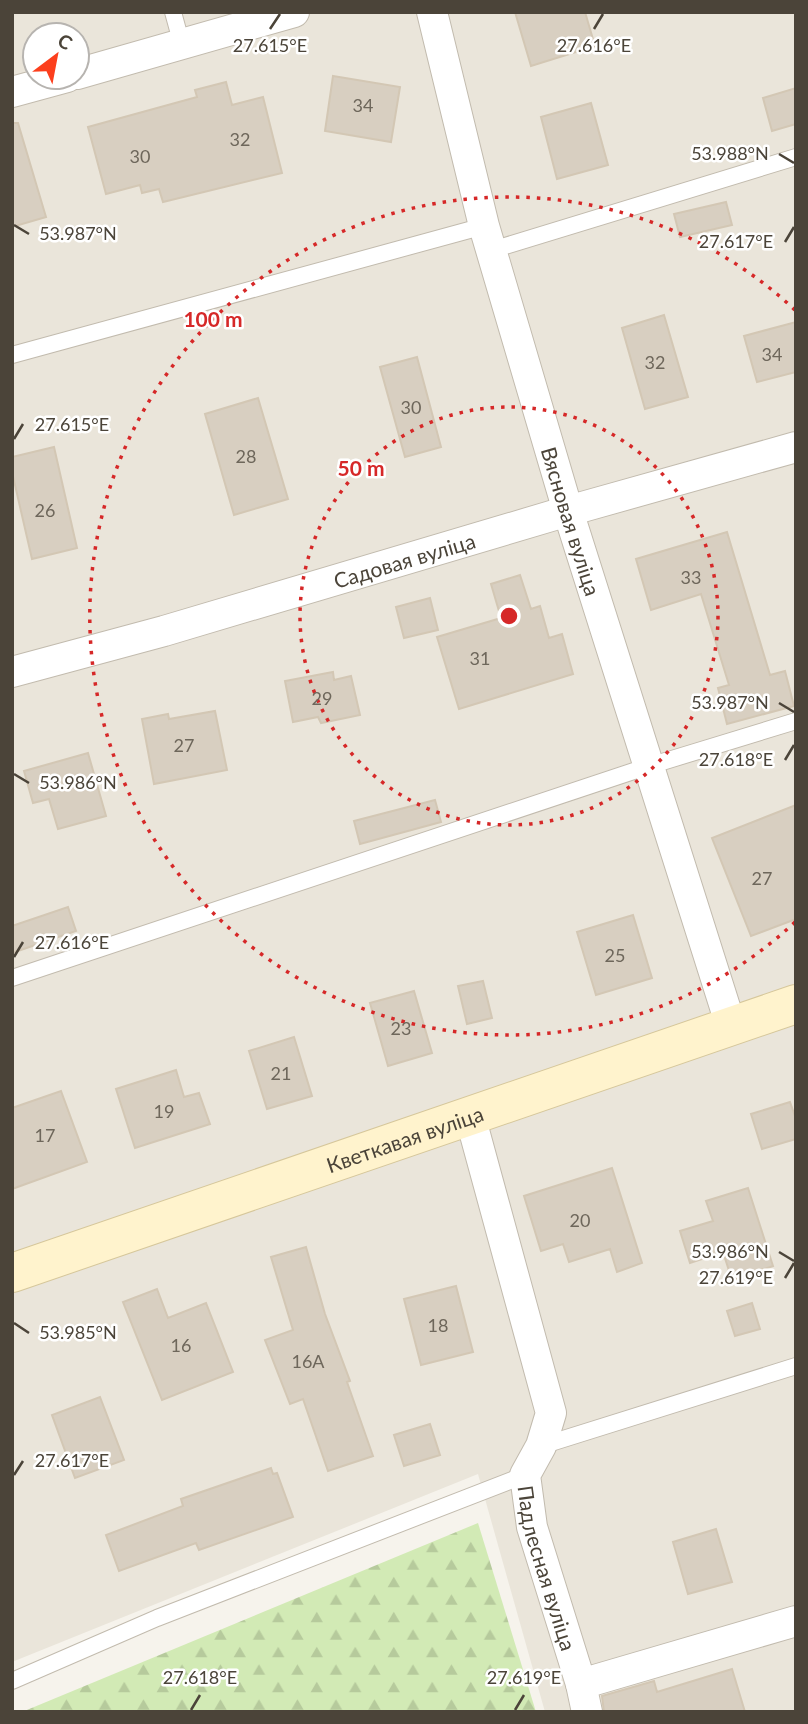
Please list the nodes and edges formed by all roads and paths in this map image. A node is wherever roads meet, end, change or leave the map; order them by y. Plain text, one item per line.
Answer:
1 (173, 12) edge
2 (294, 12) edge
3 (432, 12) edge
4 (182, 45) junction
5 (91, 70) edge
6 (796, 157) edge
7 (488, 238) junction
8 (12, 355) edge
9 (796, 447) edge
10 (568, 511) junction
11 (12, 672) edge
12 (796, 721) edge
13 (649, 766) junction
14 (12, 978) edge
15 (796, 1004) edge
16 (731, 1026) junction
17 (470, 1116) junction
18 (12, 1273) edge
19 (796, 1366) edge
20 (541, 1446) junction
21 (526, 1475) junction
22 (796, 1621) edge
23 (12, 1681) edge
24 (584, 1698) edge

1 - 4 lane
2 - 4 street
3 - 7 street, Вясновая вуліца
4 - 5 street
6 - 7 lane
7 - 8 lane
7 - 10 street, Вясновая вуліца
9 - 10 street, Садовая вуліца
10 - 11 street, Садовая вуліца
10 - 13 street, Вясновая вуліца
12 - 13 lane
13 - 14 lane
13 - 16 street, Вясновая вуліца
15 - 16 street, Кветкавая вуліца
16 - 17 street, Кветкавая вуліца
17 - 18 street, Кветкавая вуліца
17 - 20 street, Падлесная вуліца
19 - 20 lane
20 - 21 street, Падлесная вуліца
21 - 23 lane
21 - 24 street, Падлесная вуліца
22 - 24 street, Падлесная вуліца

